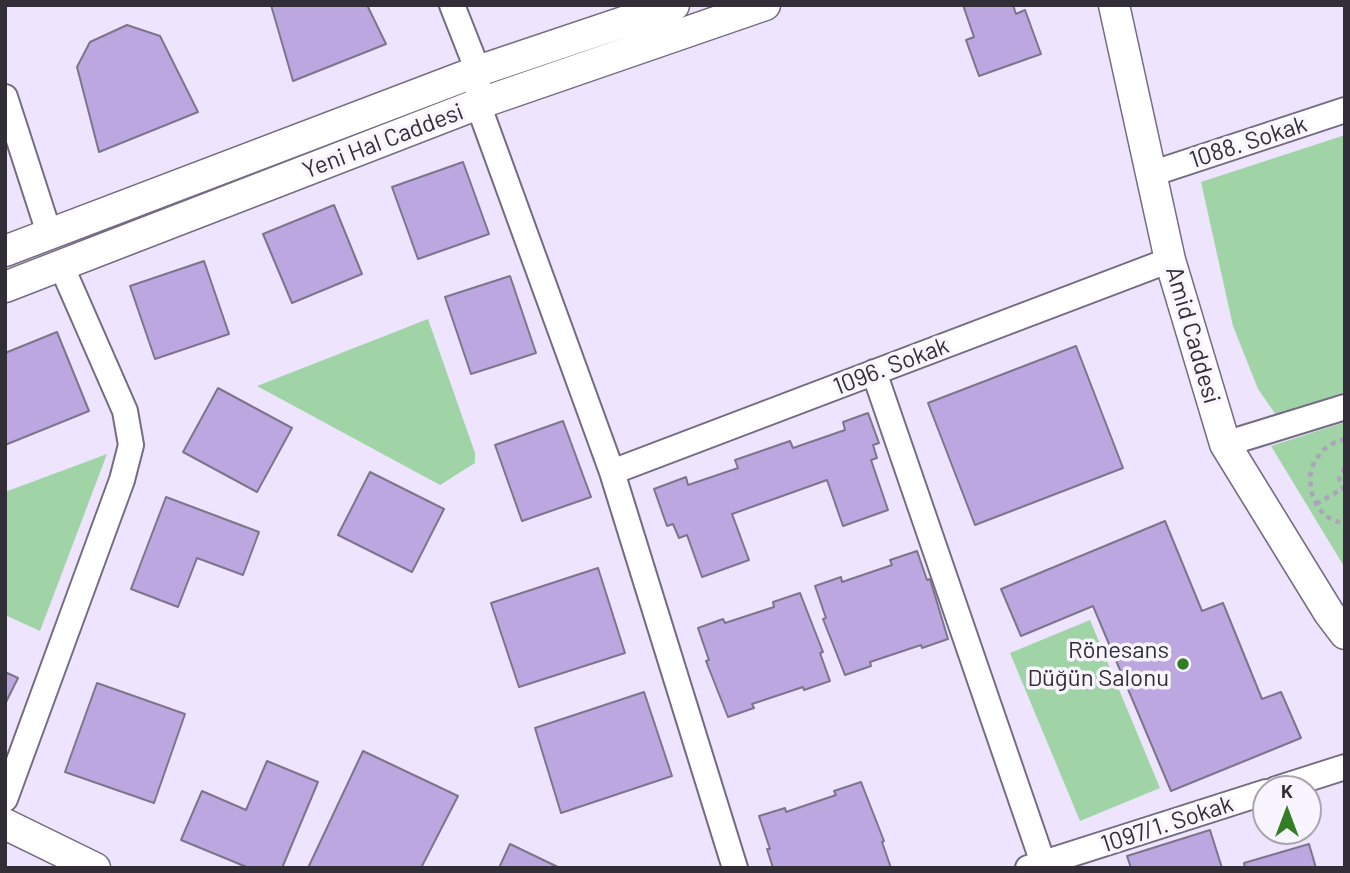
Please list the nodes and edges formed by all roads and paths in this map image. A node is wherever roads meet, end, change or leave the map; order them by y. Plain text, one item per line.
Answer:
1 (452, 5) edge
2 (674, 5) edge
3 (765, 5) edge
4 (1114, 5) edge
5 (478, 71) junction
6 (5, 97) edge
7 (478, 104) junction
8 (1345, 110) edge
9 (1150, 174) junction
10 (49, 233) junction
11 (5, 251) edge
12 (1170, 260) junction
13 (61, 265) junction
14 (5, 287) edge
15 (874, 372) junction
16 (1345, 407) edge
17 (1345, 439) edge
18 (1225, 444) junction
19 (1345, 468) edge
20 (612, 472) junction
21 (1343, 491) edge
22 (1316, 504) junction
23 (1345, 525) edge
24 (1339, 616) edge
25 (1345, 767) edge
26 (1320, 775) edge
27 (1252, 796) edge
28 (5, 799) edge
29 (5, 824) edge
30 (1035, 865) edge
31 (95, 868) edge
32 (735, 868) edge

1 - 5 street
2 - 5 street
3 - 7 street, Yeni Hal Caddesi
4 - 9 street, Amid Caddesi
5 - 7 street
5 - 10 street
6 - 10 street
7 - 13 street, Yeni Hal Caddesi
7 - 20 street
8 - 9 street, 1088. Sokak
9 - 12 street, Amid Caddesi
10 - 11 street
12 - 15 street, 1096. Sokak
12 - 18 street, Amid Caddesi
13 - 14 street, Yeni Hal Caddesi
13 - 28 street
15 - 20 street, 1096. Sokak
15 - 30 street
16 - 18 street
17 - 22 path
18 - 24 street, Amid Caddesi
19 - 21 path
20 - 32 street
21 - 22 path
22 - 23 path
25 - 26 street
27 - 30 street, 1097/1. Sokak
29 - 31 street

